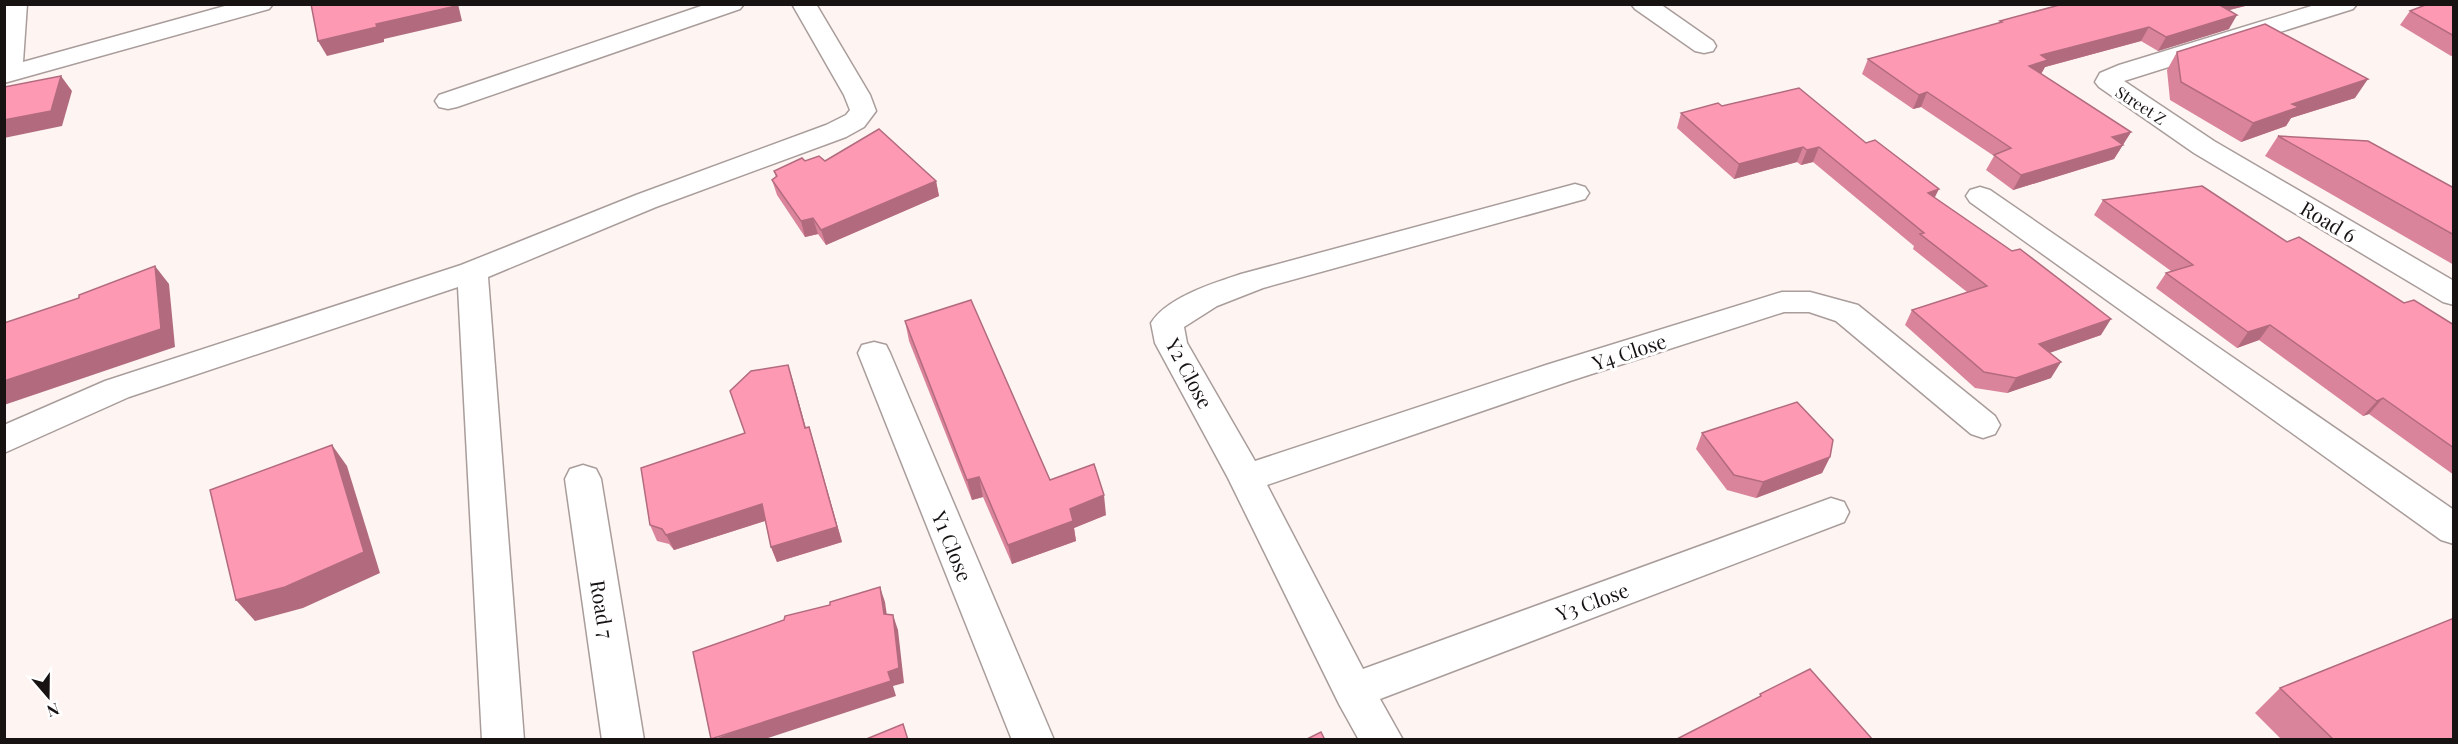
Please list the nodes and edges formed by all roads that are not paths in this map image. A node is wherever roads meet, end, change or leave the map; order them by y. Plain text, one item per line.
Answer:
1 (15, 4) edge
2 (261, 4) edge
3 (732, 4) edge
4 (804, 4) edge
5 (1643, 4) edge
6 (2345, 4) edge
7 (1704, 46) dead end
8 (7, 74) edge
9 (448, 101) dead end
10 (2204, 147) joint
11 (1575, 193) dead end
12 (1980, 196) dead end
13 (472, 272) junction
14 (2454, 295) edge
15 (874, 353) dead end
16 (1983, 425) dead end
17 (4, 440) edge
18 (1246, 478) junction
19 (583, 479) dead end
20 (1832, 512) dead end
21 (2454, 530) edge
22 (1353, 691) junction
23 (503, 740) edge
24 (624, 740) edge
25 (1033, 740) edge
26 (1382, 740) edge

1 - 8 street
2 - 8 street
3 - 9 street
4 - 13 street
5 - 7 street
6 - 10 street, Street Z
10 - 14 street, Road 6
11 - 18 street, Y2 Close
12 - 21 street
13 - 17 street
13 - 23 street
15 - 25 street, Y1 Close
16 - 18 street, Y4 Close
18 - 22 street, Y2 Close
19 - 24 street, Road 7
20 - 22 street, Y3 Close
22 - 26 street, Y2 Close

